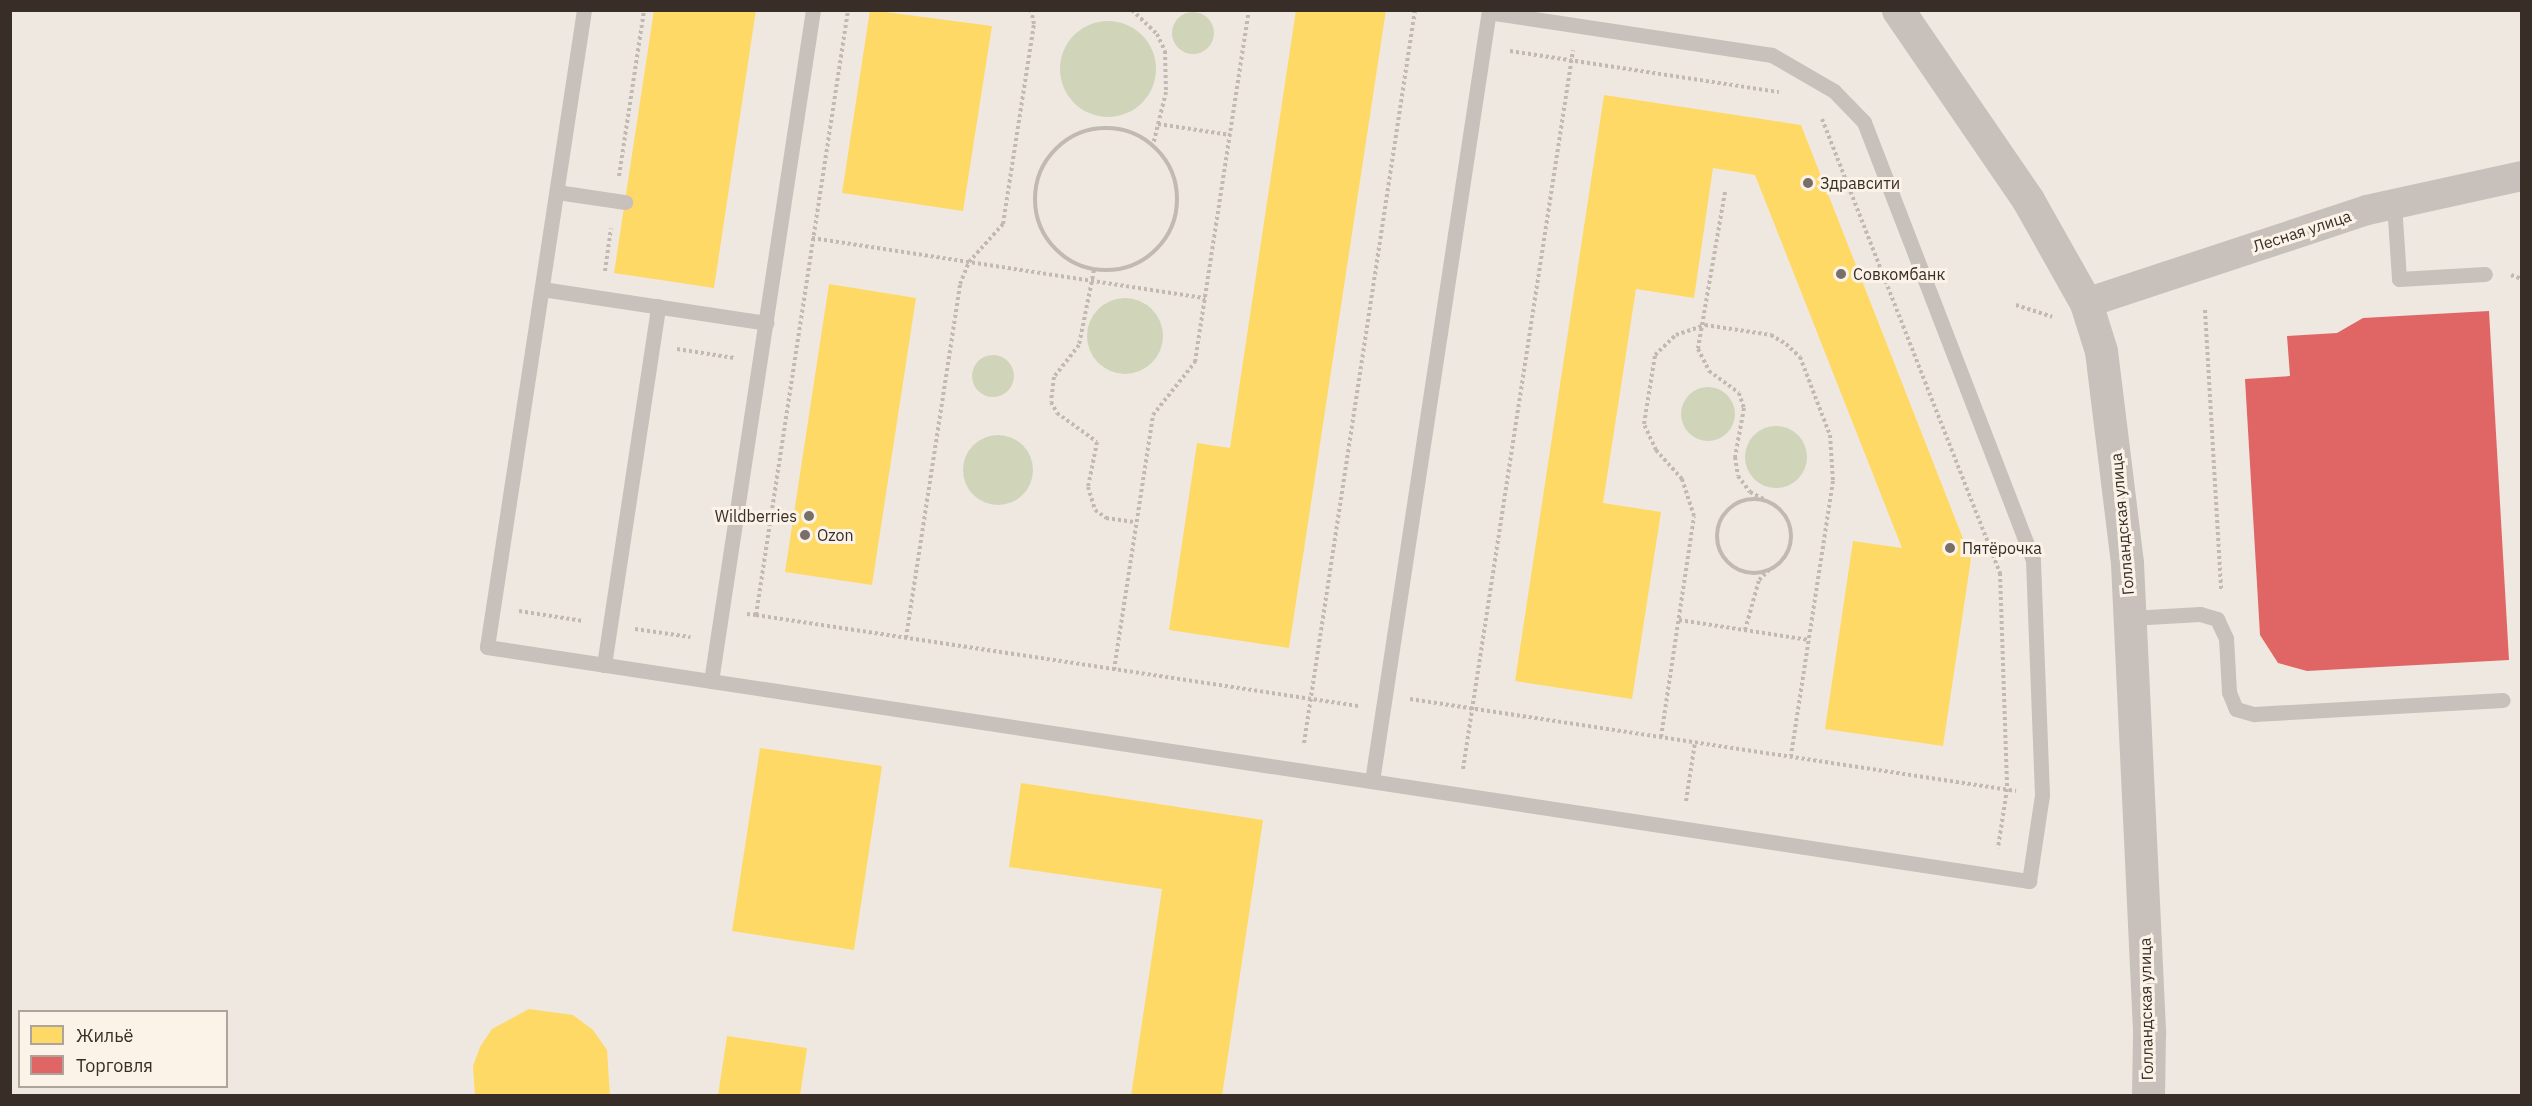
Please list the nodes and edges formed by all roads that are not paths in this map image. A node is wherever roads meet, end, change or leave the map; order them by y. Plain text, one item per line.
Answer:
1 (584, 10) edge
2 (813, 10) edge
3 (1898, 10) edge
4 (1489, 11) edge
5 (2522, 176) edge
6 (557, 192) junction
7 (620, 202) road end
8 (2394, 203) junction
9 (2485, 274) dead end
10 (542, 289) junction
11 (2086, 303) junction
12 (658, 306) junction
13 (766, 323) junction
14 (2130, 618) junction
15 (604, 664) junction
16 (711, 681) junction
17 (2503, 700) dead end
18 (1372, 781) junction
19 (2148, 1095) edge

1 - 6 lane
2 - 13 lane
3 - 11 street, Голландская улица
4 - 18 lane
4 - 18 lane
5 - 8 street, Лесная улица
6 - 7 lane
6 - 10 lane
8 - 9 lane
8 - 11 street, Лесная улица
10 - 12 lane
10 - 15 lane
11 - 14 street, Голландская улица
12 - 13 lane
12 - 15 lane
13 - 16 lane
14 - 17 lane
14 - 19 street, Голландская улица
15 - 16 lane
16 - 18 lane

